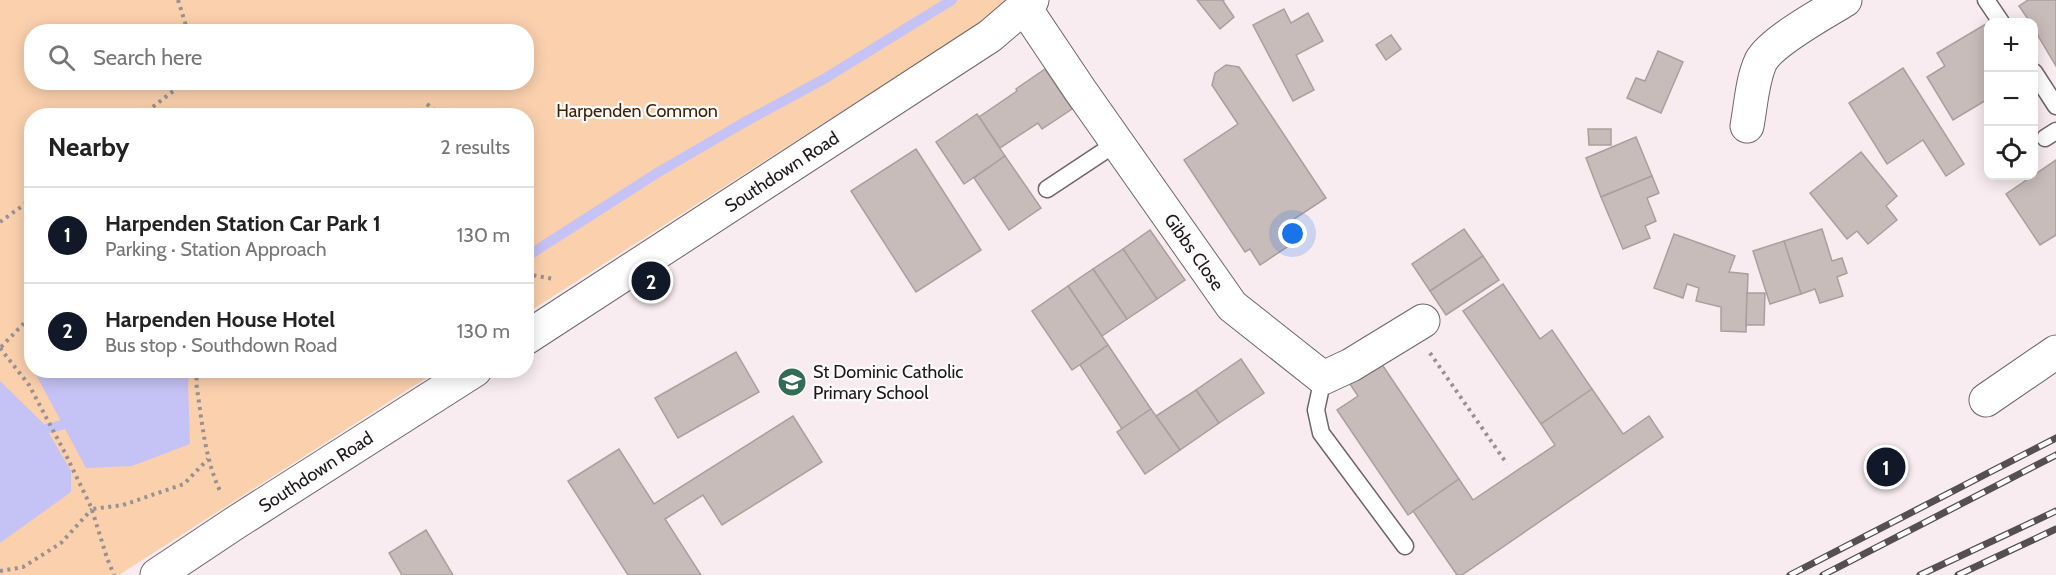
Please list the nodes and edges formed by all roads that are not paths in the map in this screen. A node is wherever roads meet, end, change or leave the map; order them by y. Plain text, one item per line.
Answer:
1 (1845, 0) edge
2 (1986, 0) edge
3 (1029, 4) edge
4 (1998, 18) edge
5 (2038, 78) edge
6 (2056, 106) edge
7 (1747, 126) dead end
8 (1118, 142) junction
9 (1047, 189) dead end
10 (1418, 324) road end
11 (534, 333) edge
12 (2056, 352) edge
13 (462, 378) edge
14 (1323, 378) junction
15 (1986, 400) dead end
16 (1405, 546) dead end
17 (157, 575) edge

1 - 7 street
2 - 4 lane
3 - 8 street, Gibbs Close
3 - 11 street, Southdown Road
5 - 6 lane
8 - 9 lane
8 - 14 street, Gibbs Close
10 - 14 street
12 - 15 street
13 - 17 street, Southdown Road
14 - 16 lane

